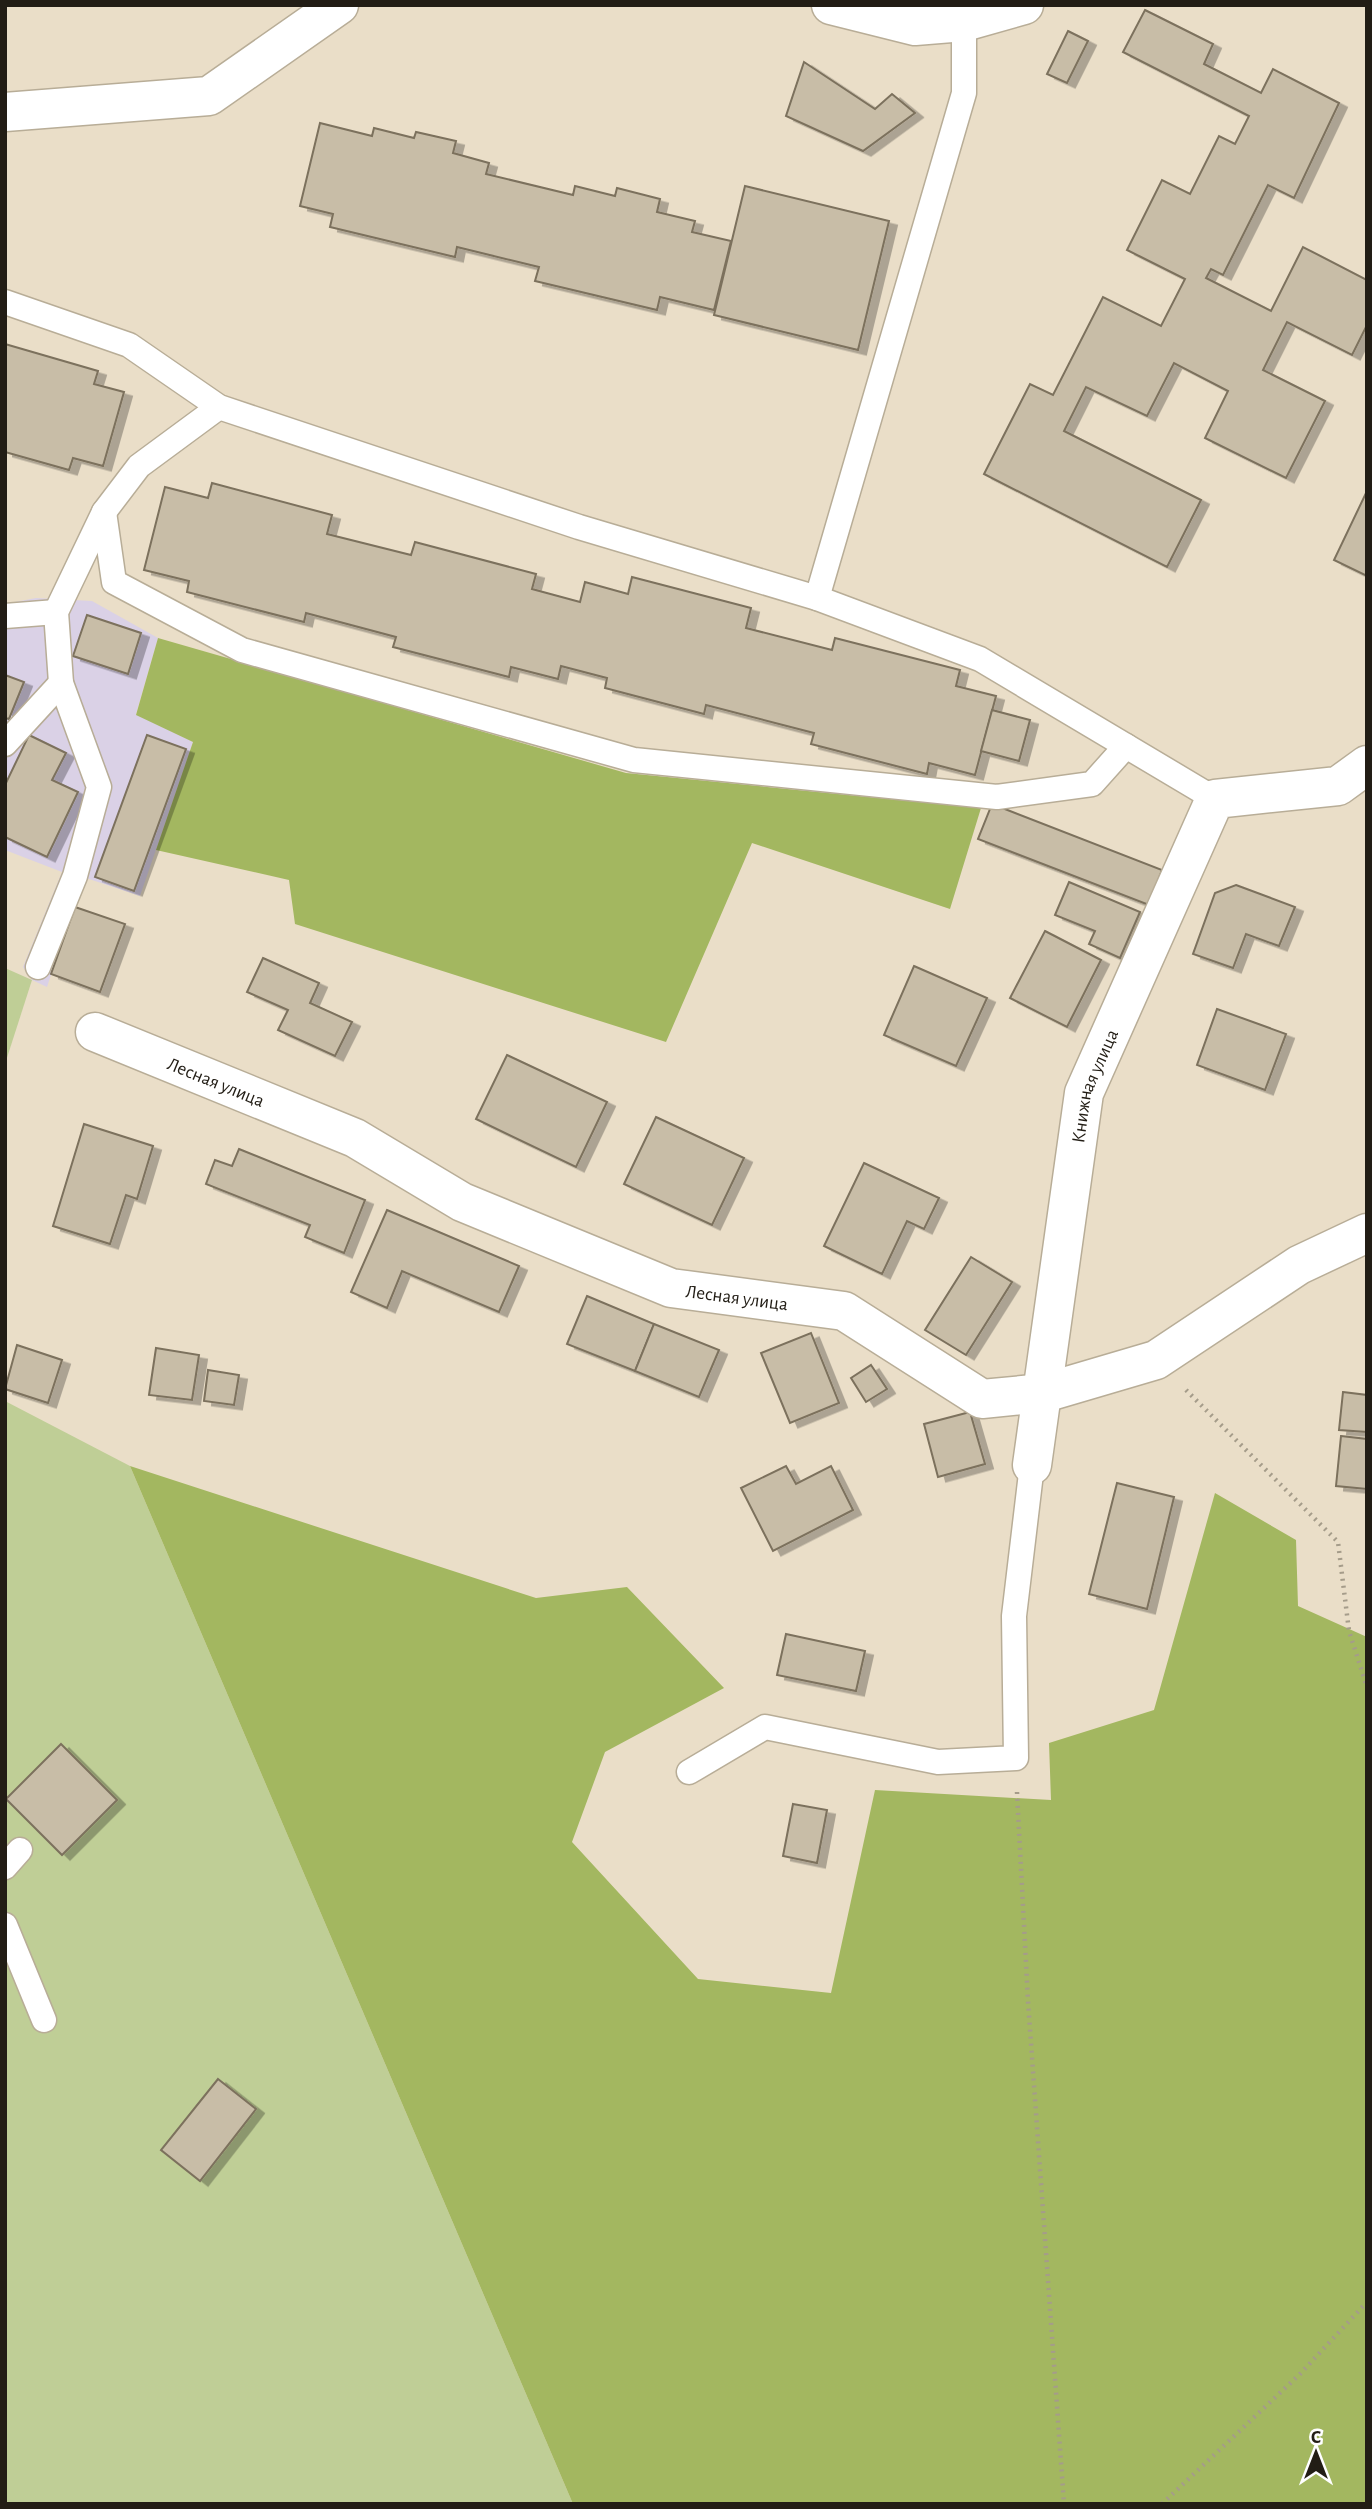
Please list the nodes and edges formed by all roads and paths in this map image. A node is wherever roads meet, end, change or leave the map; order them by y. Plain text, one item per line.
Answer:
1 (339, 5) edge
2 (831, 5) edge
3 (1024, 5) edge
4 (964, 22) junction
5 (5, 112) edge
6 (5, 302) edge
7 (219, 407) junction
8 (104, 512) junction
9 (817, 598) junction
10 (56, 612) junction
11 (5, 616) edge
12 (61, 683) junction
13 (5, 744) edge
14 (1126, 746) junction
15 (1367, 765) edge
16 (1215, 799) junction
17 (38, 967) dead end
18 (95, 1032) dead end
19 (1367, 1233) edge
20 (1156, 1360) junction
21 (1044, 1393) junction
22 (1032, 1465) joint
23 (1367, 1687) edge
24 (1016, 1758) junction
25 (689, 1772) dead end
26 (5, 1925) edge
27 (44, 2020) dead end
28 (1367, 2302) edge
29 (1064, 2504) edge
30 (1162, 2504) edge

1 - 5 street
2 - 4 street
3 - 4 street
4 - 9 lane
6 - 7 lane
7 - 8 lane
7 - 9 lane
8 - 10 lane
8 - 14 lane
9 - 14 lane
10 - 11 lane
10 - 12 lane
12 - 13 lane
12 - 17 lane
14 - 16 lane
15 - 16 street
16 - 21 street, Книжная улица
18 - 21 street, Лесная улица
19 - 20 street, Лесная улица
20 - 21 street, Лесная улица
20 - 23 path
21 - 22 street, Книжная улица
22 - 24 lane
24 - 25 lane
24 - 29 path
26 - 27 lane
28 - 30 path

